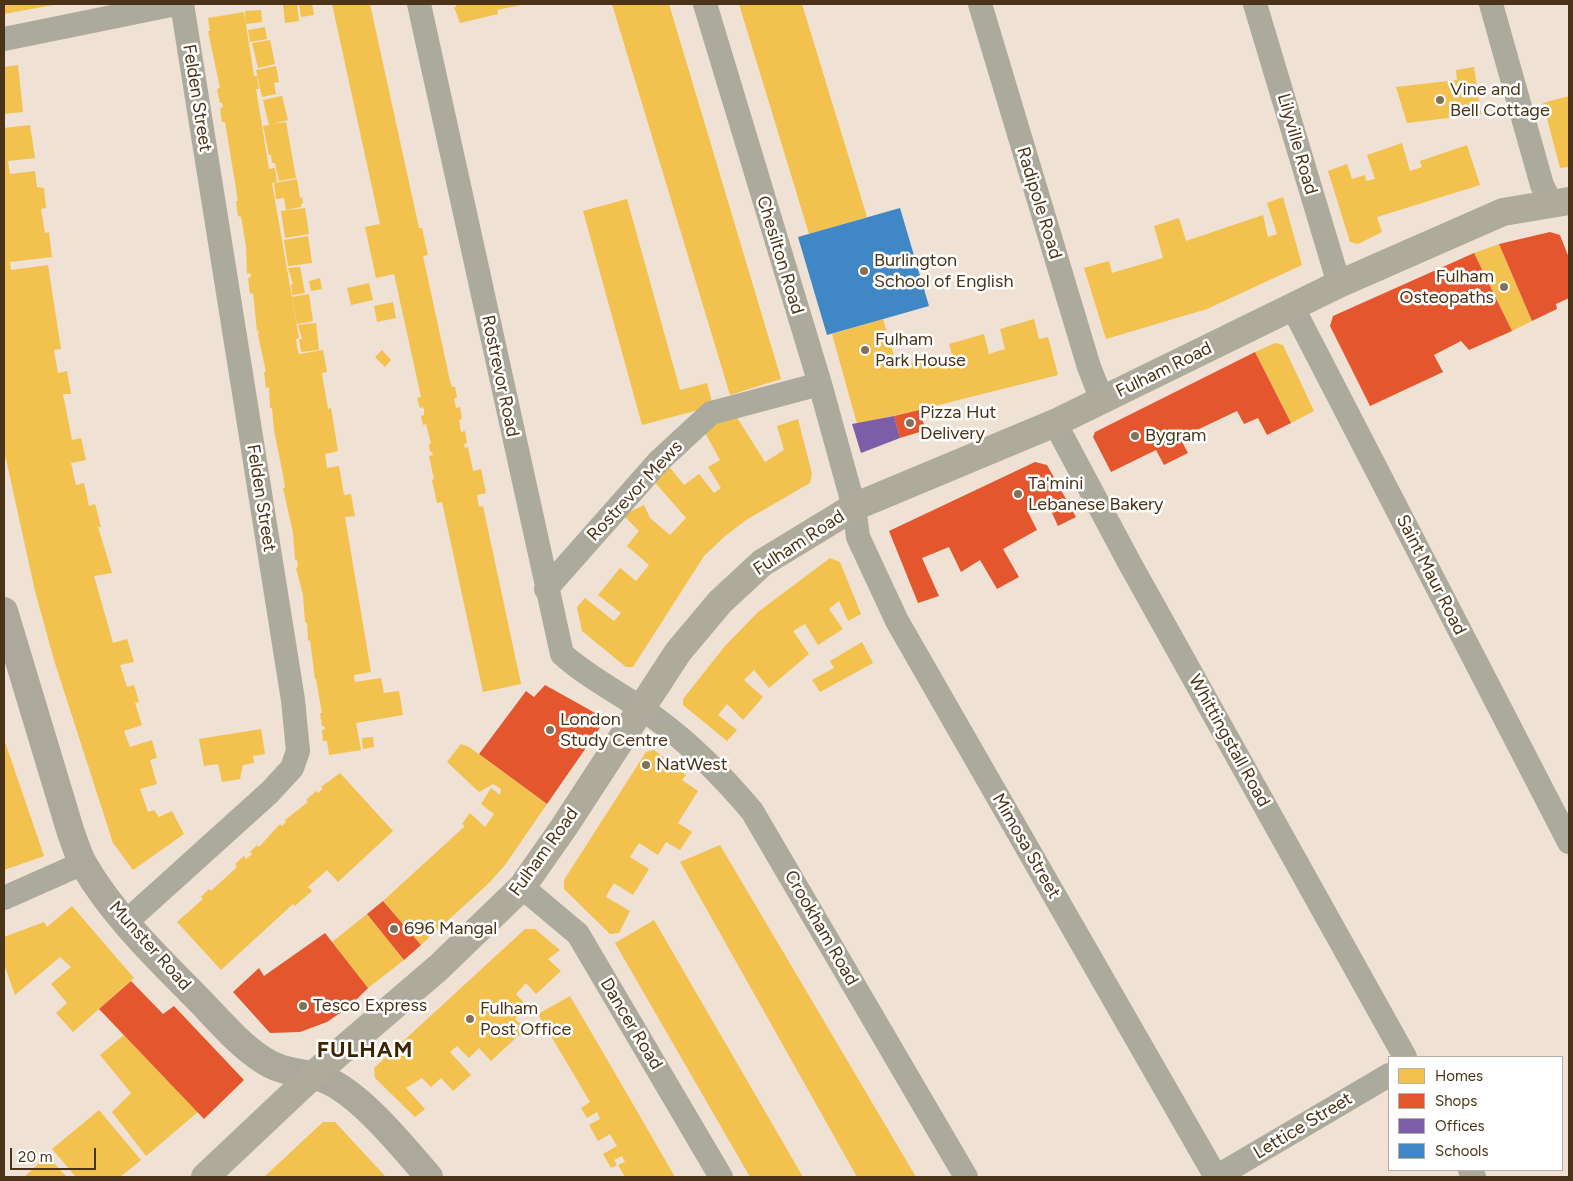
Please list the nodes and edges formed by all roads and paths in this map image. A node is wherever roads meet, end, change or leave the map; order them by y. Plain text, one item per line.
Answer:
1 (176, 4) edge
2 (182, 4) edge
3 (418, 4) edge
4 (705, 4) edge
5 (980, 4) edge
6 (1255, 4) edge
7 (1491, 4) edge
8 (4, 39) edge
9 (1560, 202) edge
10 (1339, 284) junction
11 (1292, 308) junction
12 (820, 384) junction
13 (1102, 400) junction
14 (1055, 423) junction
15 (854, 507) junction
16 (546, 589) junction
17 (5, 620) edge
18 (640, 709) junction
19 (1569, 842) edge
20 (83, 863) junction
21 (522, 887) junction
22 (4, 898) edge
23 (126, 922) junction
24 (1404, 1056) edge
25 (1388, 1075) edge
26 (312, 1076) junction
27 (205, 1177) edge
28 (429, 1177) edge
29 (721, 1177) edge
30 (966, 1177) edge
31 (1216, 1177) edge

1 - 8 street
2 - 23 street, Felden Street
3 - 16 street, Rostrevor Road
4 - 12 street, Chesilton Road
5 - 13 street, Radipole Road
6 - 10 street, Lilyville Road
7 - 9 street
9 - 10 main road, Fulham Road
10 - 11 main road, Fulham Road
11 - 13 main road, Fulham Road
11 - 19 street, Saint Maur Road
12 - 15 street, Chesilton Road
12 - 16 street, Rostrevor Mews
13 - 14 main road, Fulham Road
14 - 15 main road, Fulham Road
14 - 24 street, Whittingstall Road
15 - 18 main road, Fulham Road
15 - 31 street, Mimosa Street
16 - 18 street, Rostrevor Road
17 - 20 street, Munster Road
18 - 21 main road, Fulham Road
18 - 30 street, Crookham Road
20 - 22 street
20 - 23 street, Munster Road
21 - 26 main road, Fulham Road
21 - 29 street, Dancer Road
23 - 26 street, Munster Road
25 - 31 street, Lettice Street
26 - 27 main road, Fulham Road
26 - 28 street, Munster Road

